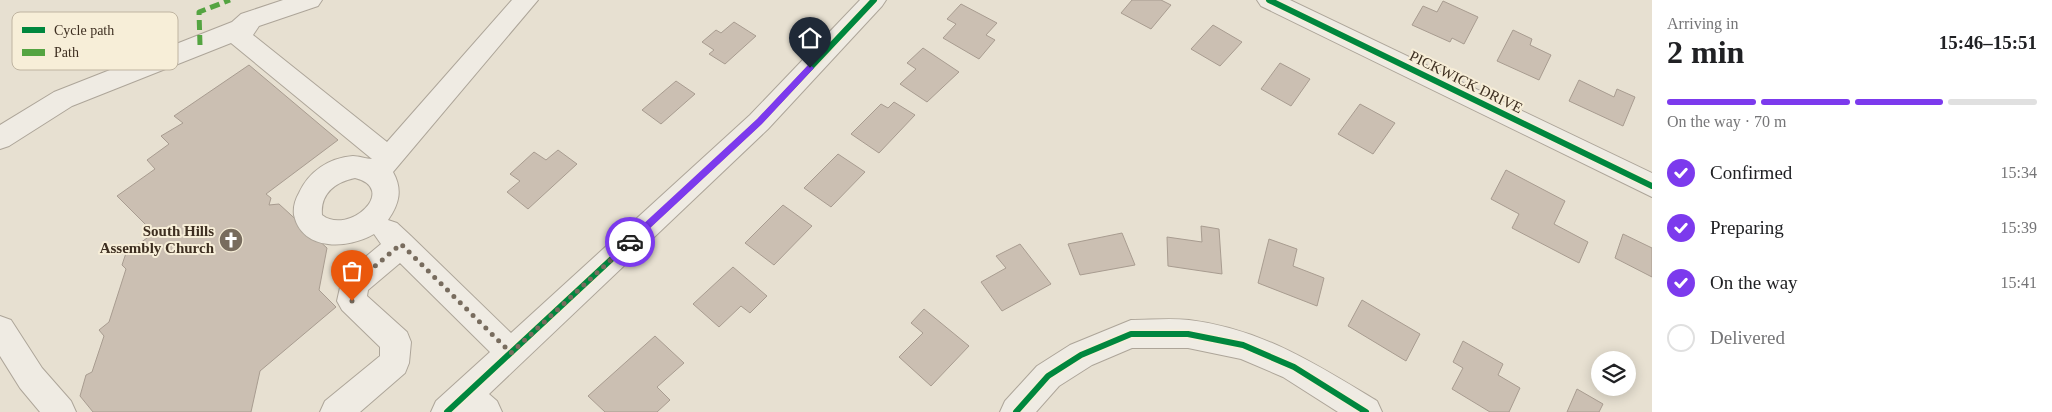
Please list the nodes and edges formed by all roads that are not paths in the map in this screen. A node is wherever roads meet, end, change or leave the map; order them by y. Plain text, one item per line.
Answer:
1 (310, 0) edge
2 (526, 0) edge
3 (874, 0) edge
4 (1269, 0) edge
5 (241, 29) junction
6 (178, 54) edge
7 (137, 70) edge
8 (0, 138) edge
9 (383, 165) junction
10 (1652, 186) edge
11 (372, 219) junction
12 (401, 244) junction
13 (0, 330) edge
14 (511, 353) junction
15 (467, 406) edge
16 (60, 412) edge
17 (336, 412) edge
18 (1016, 412) edge
19 (1366, 412) edge

1 - 5 street
2 - 9 street
3 - 14 street
4 - 10 street, PICKWICK DRIVE
5 - 6 street
5 - 9 street
7 - 8 street
9 - 11 street
9 - 11 street
11 - 12 street
12 - 14 street
12 - 17 street
13 - 16 street
14 - 15 street
18 - 19 street

